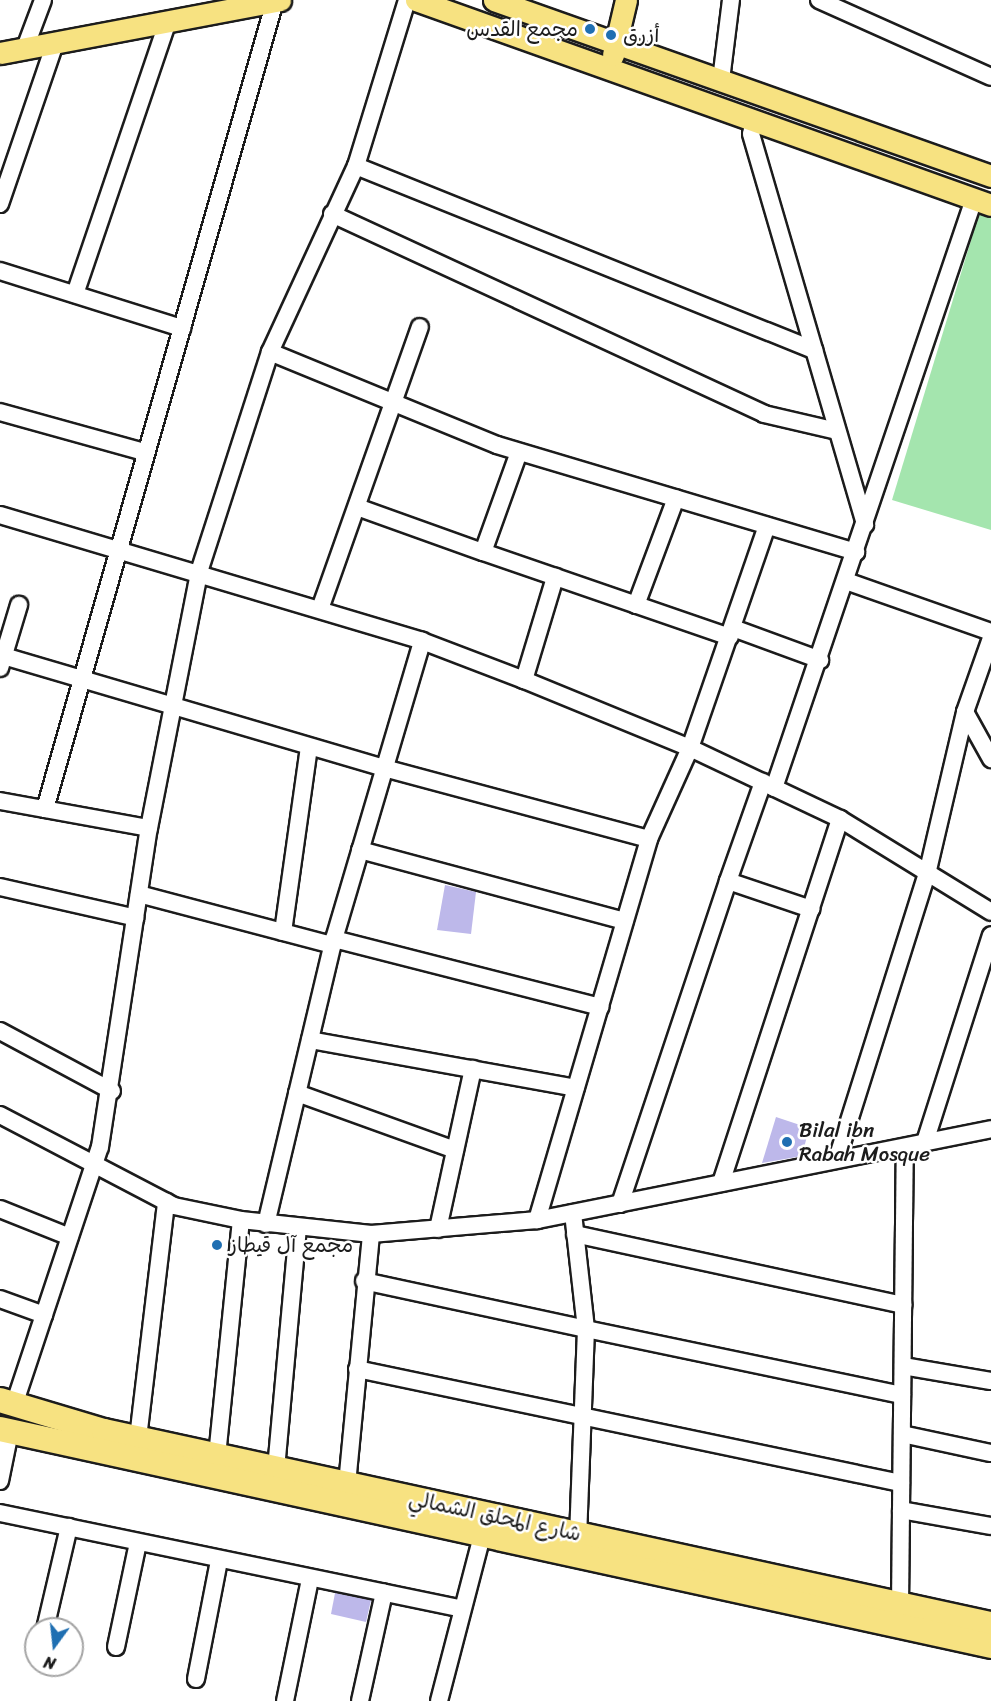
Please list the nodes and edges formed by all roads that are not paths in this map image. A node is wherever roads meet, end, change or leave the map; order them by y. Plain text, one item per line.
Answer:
1 (43, 0) edge
2 (407, 0) edge
3 (416, 0) edge
4 (494, 0) edge
5 (626, 0) edge
6 (731, 0) edge
7 (819, 0) edge
8 (277, 1) edge
9 (167, 22) junction
10 (55, 43) junction
11 (616, 43) junction
12 (25, 48) junction
13 (0, 53) edge
14 (609, 68) junction
15 (991, 77) edge
16 (721, 80) junction
17 (754, 119) junction
18 (356, 166) junction
19 (991, 176) edge
20 (982, 202) edge
21 (0, 204) edge
22 (332, 214) junction
23 (0, 271) edge
24 (75, 294) junction
25 (420, 327) dead end
26 (182, 328) junction
27 (814, 350) junction
28 (270, 352) junction
29 (396, 404) junction
30 (0, 412) edge
31 (837, 431) junction
32 (144, 452) junction
33 (519, 452) junction
34 (676, 498) junction
35 (357, 507) junction
36 (0, 515) edge
37 (865, 525) junction
38 (767, 526) junction
39 (120, 548) junction
40 (483, 552) junction
41 (856, 552) junction
42 (199, 572) junction
43 (555, 577) junction
44 (846, 581) junction
45 (19, 605) dead end
46 (636, 605) junction
47 (320, 609) junction
48 (991, 632) edge
49 (731, 633) junction
50 (991, 638) edge
51 (423, 641) junction
52 (1, 660) edge
53 (820, 660) junction
54 (82, 680) junction
55 (524, 680) junction
56 (172, 708) junction
57 (965, 712) junction
58 (991, 732) edge
59 (309, 747) junction
60 (690, 748) junction
61 (991, 759) edge
62 (384, 768) junction
63 (768, 785) junction
64 (0, 801) edge
65 (45, 809) junction
66 (840, 819) junction
67 (148, 828) junction
68 (649, 839) junction
69 (360, 850) junction
70 (928, 870) junction
71 (728, 881) junction
72 (0, 887) edge
73 (140, 894) junction
74 (811, 909) junction
75 (991, 912) edge
76 (136, 918) junction
77 (625, 921) junction
78 (283, 932) junction
79 (991, 935) edge
80 (333, 942) junction
81 (600, 1007) junction
82 (0, 1031) edge
83 (310, 1040) junction
84 (473, 1069) junction
85 (576, 1088) junction
86 (112, 1092) junction
87 (297, 1093) junction
88 (0, 1115) edge
89 (991, 1129) edge
90 (925, 1142) junction
91 (905, 1147) junction
92 (455, 1150) junction
93 (837, 1159) junction
94 (95, 1169) junction
95 (721, 1183) junction
96 (166, 1202) junction
97 (620, 1204) junction
98 (0, 1209) edge
99 (573, 1213) junction
100 (241, 1220) junction
101 (537, 1220) junction
102 (266, 1224) junction
103 (298, 1228) junction
104 (438, 1229) junction
105 (371, 1234) junction
106 (575, 1234) junction
107 (70, 1237) junction
108 (364, 1281) junction
109 (0, 1299) edge
110 (903, 1305) junction
111 (44, 1315) junction
112 (586, 1329) junction
113 (903, 1366) junction
114 (357, 1369) junction
115 (991, 1381) edge
116 (902, 1395) junction
117 (9, 1404) edge
118 (583, 1416) junction
119 (10, 1432) edge
120 (902, 1434) junction
121 (138, 1438) junction
122 (991, 1453) edge
123 (217, 1456) junction
124 (276, 1468) junction
125 (0, 1481) edge
126 (901, 1483) junction
127 (346, 1484) junction
128 (901, 1510) junction
129 (0, 1513) edge
130 (991, 1526) edge
131 (69, 1527) junction
132 (578, 1534) junction
133 (482, 1536) junction
134 (138, 1543) junction
135 (219, 1561) junction
136 (310, 1580) junction
137 (384, 1593) junction
138 (900, 1605) junction
139 (460, 1608) junction
140 (48, 1617) edge
141 (991, 1624) edge
142 (991, 1646) edge
143 (116, 1647) dead end
144 (196, 1679) dead end
145 (285, 1701) edge
146 (360, 1701) edge
147 (439, 1701) edge

1 - 12 street
2 - 18 street
3 - 14 main road
4 - 11 main road
5 - 11 main road
6 - 16 street
7 - 15 street
8 - 9 main road
8 - 26 street
9 - 10 main road
9 - 24 street
10 - 12 main road
10 - 21 street
11 - 14 main road
11 - 16 main road
12 - 13 main road
14 - 17 main road
16 - 19 main road
17 - 20 main road
17 - 27 street
18 - 22 street
18 - 27 street
20 - 37 street
22 - 28 street
22 - 31 street
23 - 24 street
24 - 26 street
25 - 29 street
26 - 32 street
27 - 31 street
28 - 29 street
28 - 42 street
29 - 33 street
29 - 35 street
30 - 32 street
31 - 37 street
32 - 39 street
33 - 34 street
33 - 40 street
34 - 38 street
34 - 46 street
35 - 40 street
35 - 47 street
36 - 39 street
37 - 41 street
38 - 41 street
38 - 49 street
39 - 42 street
39 - 54 street
40 - 43 street
41 - 44 street
42 - 47 street
42 - 56 street
43 - 46 street
43 - 55 street
44 - 48 street
44 - 53 street
45 - 52 street
46 - 49 street
47 - 51 street
49 - 53 street
49 - 60 street
50 - 57 street
51 - 55 street
51 - 62 street
52 - 54 street
53 - 63 street
54 - 56 street
54 - 65 street
55 - 60 street
56 - 59 street
56 - 67 street
57 - 58 street
57 - 61 street
57 - 70 street
59 - 62 street
59 - 78 street
60 - 63 street
60 - 68 street
62 - 68 street
62 - 69 street
63 - 66 street
63 - 71 street
64 - 65 street
65 - 67 street
66 - 70 street
66 - 74 street
67 - 73 street
68 - 77 street
69 - 77 street
69 - 80 street
70 - 75 street
70 - 93 street
71 - 74 street
71 - 97 street
72 - 76 street
73 - 76 street
73 - 78 street
74 - 95 street
76 - 86 street
77 - 81 street
78 - 80 street
79 - 90 street
80 - 81 street
80 - 83 street
81 - 85 street
82 - 86 street
83 - 84 street
83 - 87 street
84 - 85 street
84 - 92 street
85 - 101 street
86 - 94 street
87 - 92 street
87 - 102 street
88 - 94 street
89 - 90 street
90 - 91 street
91 - 93 street
91 - 110 street
92 - 104 street
93 - 95 street
94 - 96 street
94 - 107 street
95 - 97 street
96 - 100 street
96 - 121 street
97 - 99 street
98 - 107 street
99 - 101 street
99 - 106 street
100 - 102 street
100 - 123 street
101 - 104 street
102 - 103 street
103 - 105 street
103 - 124 street
104 - 105 street
105 - 108 street
106 - 110 street
106 - 112 street
107 - 111 street
108 - 112 street
108 - 114 street
109 - 111 street
110 - 113 street
111 - 117 street
112 - 116 street
112 - 118 street
113 - 115 street
113 - 116 street
114 - 118 street
114 - 127 street
116 - 120 street
117 - 119 highway
117 - 121 highway, شارع المحلق الشمالي
118 - 126 street
118 - 132 street
119 - 125 street
119 - 133 highway, شارع المحلق الشمالي
120 - 122 street
120 - 126 street
121 - 123 highway, شارع المحلق الشمالي
123 - 124 highway, شارع المحلق الشمالي
124 - 127 highway, شارع المحلق الشمالي
126 - 128 street
127 - 132 highway, شارع المحلق الشمالي
128 - 130 street
128 - 138 street
129 - 131 street
131 - 134 street
131 - 140 street
132 - 138 highway, شارع المحلق الشمالي
133 - 139 street
133 - 142 highway, شارع المحلق الشمالي
134 - 135 street
134 - 143 street
135 - 136 street
135 - 144 street
136 - 137 street
136 - 145 street
137 - 139 street
137 - 146 street
138 - 141 highway, شارع المحلق الشمالي
139 - 147 street

